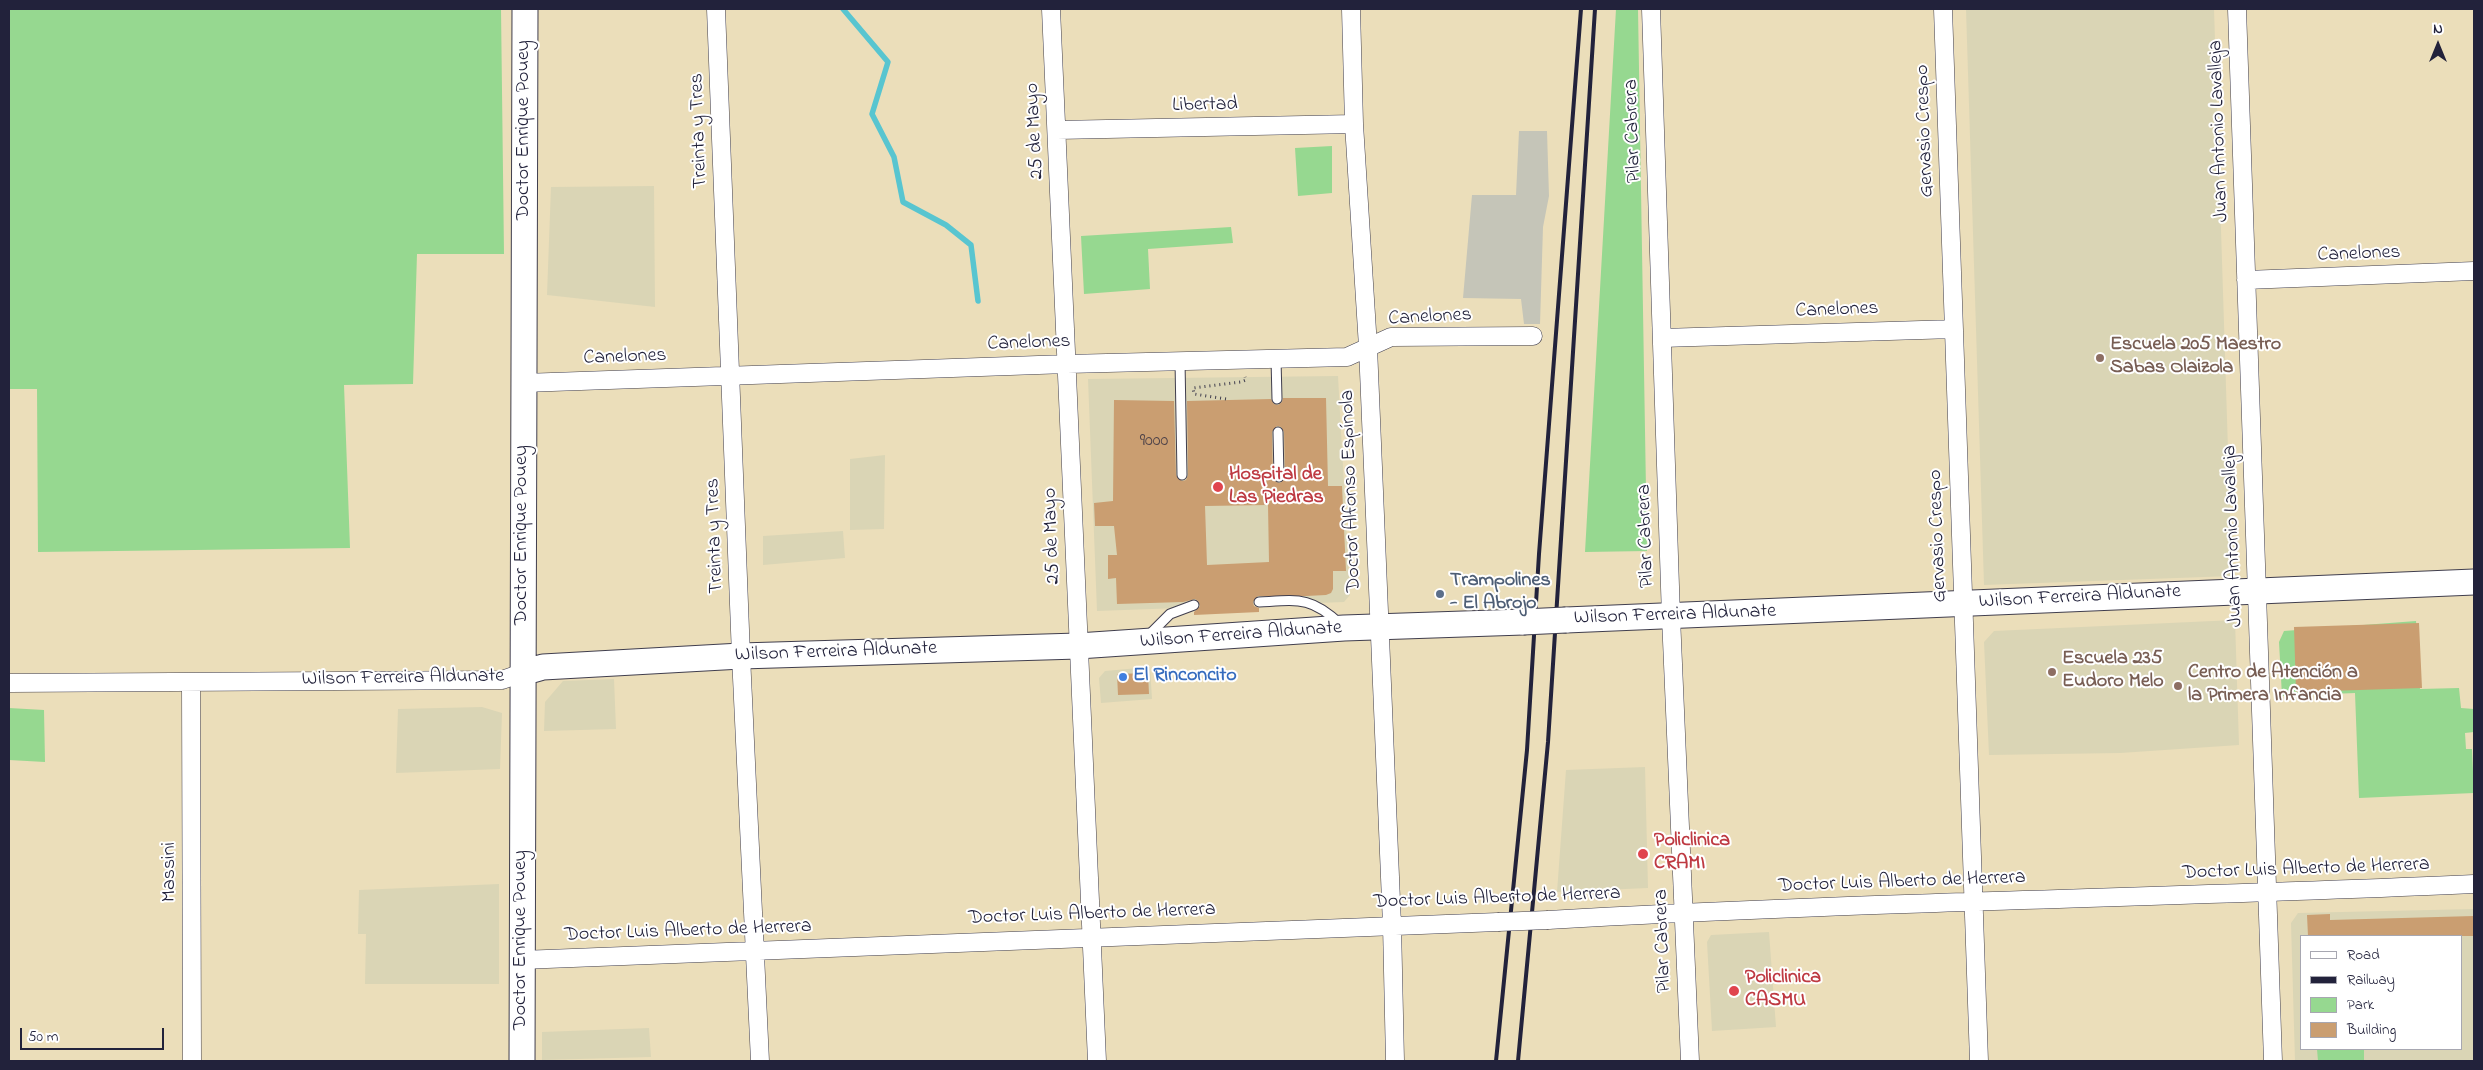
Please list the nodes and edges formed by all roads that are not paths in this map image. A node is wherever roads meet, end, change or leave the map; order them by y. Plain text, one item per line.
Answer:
1 (525, 9) edge
2 (716, 9) edge
3 (1051, 9) edge
4 (1351, 9) edge
5 (1651, 9) edge
6 (1943, 9) edge
7 (2237, 9) edge
8 (1354, 124) junction
9 (1057, 130) junction
10 (2474, 271) edge
11 (2246, 280) junction
12 (1954, 329) junction
13 (1533, 336) dead end
14 (1662, 338) junction
15 (1368, 348) junction
16 (1276, 359) junction
17 (1180, 361) junction
18 (1068, 364) junction
19 (732, 375) junction
20 (523, 383) junction
21 (1277, 399) dead end
22 (1278, 432) dead end
23 (1182, 475) dead end
24 (1279, 477) dead end
25 (2474, 582) edge
26 (2258, 590) junction
27 (1259, 602) dead end
28 (1963, 604) junction
29 (1194, 605) dead end
30 (1671, 617) junction
31 (1344, 628) junction
32 (1379, 628) junction
33 (1143, 642) junction
34 (1078, 646) junction
35 (741, 656) junction
36 (522, 673) junction
37 (191, 682) junction
38 (9, 683) edge
39 (2474, 884) edge
40 (2266, 894) junction
41 (1973, 902) junction
42 (1684, 912) junction
43 (1392, 925) junction
44 (1090, 936) junction
45 (754, 951) junction
46 (522, 960) junction
47 (192, 1061) edge
48 (522, 1061) edge
49 (760, 1061) edge
50 (1097, 1061) edge
51 (1395, 1061) edge
52 (1690, 1061) edge
53 (1979, 1061) edge
54 (2273, 1061) edge

1 - 20 street, Doctor Enrique Pouey
2 - 19 street, Treinta y Tres
3 - 9 street, 25 de Mayo
4 - 8 street, Doctor Alfonso Espínola
5 - 14 street, Pilar Cabrera
6 - 12 street, Gervasio Crespo
7 - 11 street, Juan Antonio Lavalleja
8 - 9 street, Libertad
8 - 15 street, Doctor Alfonso Espínola
9 - 18 street, 25 de Mayo
10 - 11 street, Canelones
11 - 26 street, Juan Antonio Lavalleja
12 - 14 street, Canelones
12 - 28 street, Gervasio Crespo
13 - 15 street, Canelones
14 - 30 street, Pilar Cabrera
15 - 16 street, Canelones
15 - 32 street, Doctor Alfonso Espínola
16 - 17 street, Canelones
16 - 21 lane
17 - 18 street, Canelones
17 - 23 lane
18 - 19 street, Canelones
18 - 34 street, 25 de Mayo
19 - 20 street, Canelones
19 - 35 street, Treinta y Tres
20 - 36 street, Doctor Enrique Pouey
22 - 24 lane
25 - 26 street, Wilson Ferreira Aldunate
26 - 28 street, Wilson Ferreira Aldunate
26 - 40 street, Juan Antonio Lavalleja
27 - 31 lane
28 - 30 street, Wilson Ferreira Aldunate
28 - 41 street, Gervasio Crespo
29 - 33 lane
30 - 32 street, Wilson Ferreira Aldunate, bridge
30 - 42 street, Pilar Cabrera
31 - 32 street, Wilson Ferreira Aldunate
31 - 33 street, Wilson Ferreira Aldunate
32 - 43 street, Doctor Alfonso Espínola
33 - 34 street, Wilson Ferreira Aldunate
34 - 35 street, Wilson Ferreira Aldunate
34 - 44 street, 25 de Mayo
35 - 36 street, Wilson Ferreira Aldunate
35 - 45 street, Treinta y Tres
36 - 37 street, Wilson Ferreira Aldunate
36 - 46 street, Doctor Enrique Pouey
37 - 38 street, Wilson Ferreira Aldunate
37 - 47 street, Massini
39 - 40 street, Doctor Luis Alberto de Herrera
40 - 41 street, Doctor Luis Alberto de Herrera
40 - 54 street, Juan Antonio Lavalleja
41 - 42 street, Doctor Luis Alberto de Herrera
41 - 53 street, Gervasio Crespo
42 - 43 street, Doctor Luis Alberto de Herrera, bridge
42 - 52 street, Pilar Cabrera
43 - 44 street, Doctor Luis Alberto de Herrera
43 - 51 street, Doctor Alfonso Espínola
44 - 45 street, Doctor Luis Alberto de Herrera
44 - 50 street, 25 de Mayo
45 - 46 street, Doctor Luis Alberto de Herrera
45 - 49 street, Treinta y Tres
46 - 48 street, Doctor Enrique Pouey

